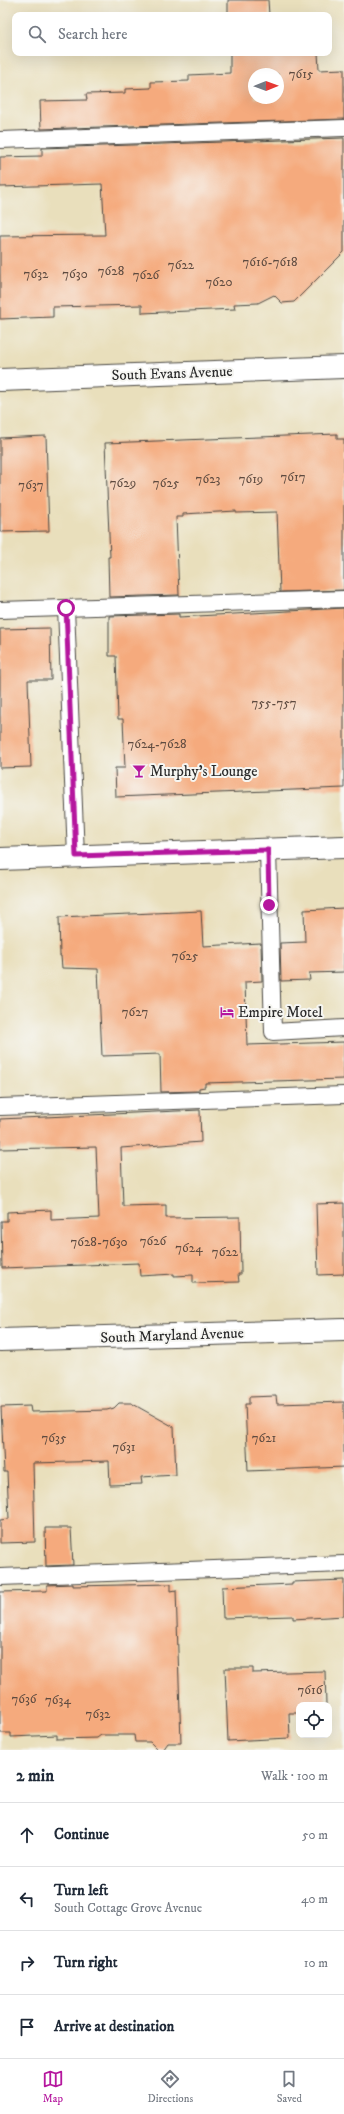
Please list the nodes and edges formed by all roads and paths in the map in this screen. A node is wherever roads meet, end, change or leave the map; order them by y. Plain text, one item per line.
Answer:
1 (344, 128) edge
2 (0, 140) edge
3 (344, 367) edge
4 (0, 380) edge
5 (344, 599) edge
6 (66, 608) junction
7 (0, 610) edge
8 (344, 847) edge
9 (268, 850) junction
10 (76, 856) junction
11 (0, 859) edge
12 (344, 1028) edge
13 (344, 1094) edge
14 (0, 1107) edge
15 (344, 1330) edge
16 (0, 1340) edge
17 (344, 1564) edge
18 (0, 1577) edge

1 - 2 lane
3 - 4 street, South Evans Avenue
5 - 6 lane
6 - 7 lane
6 - 10 lane
8 - 9 street
9 - 10 street
9 - 12 lane
10 - 11 street
13 - 14 lane
15 - 16 street, South Maryland Avenue
17 - 18 lane

